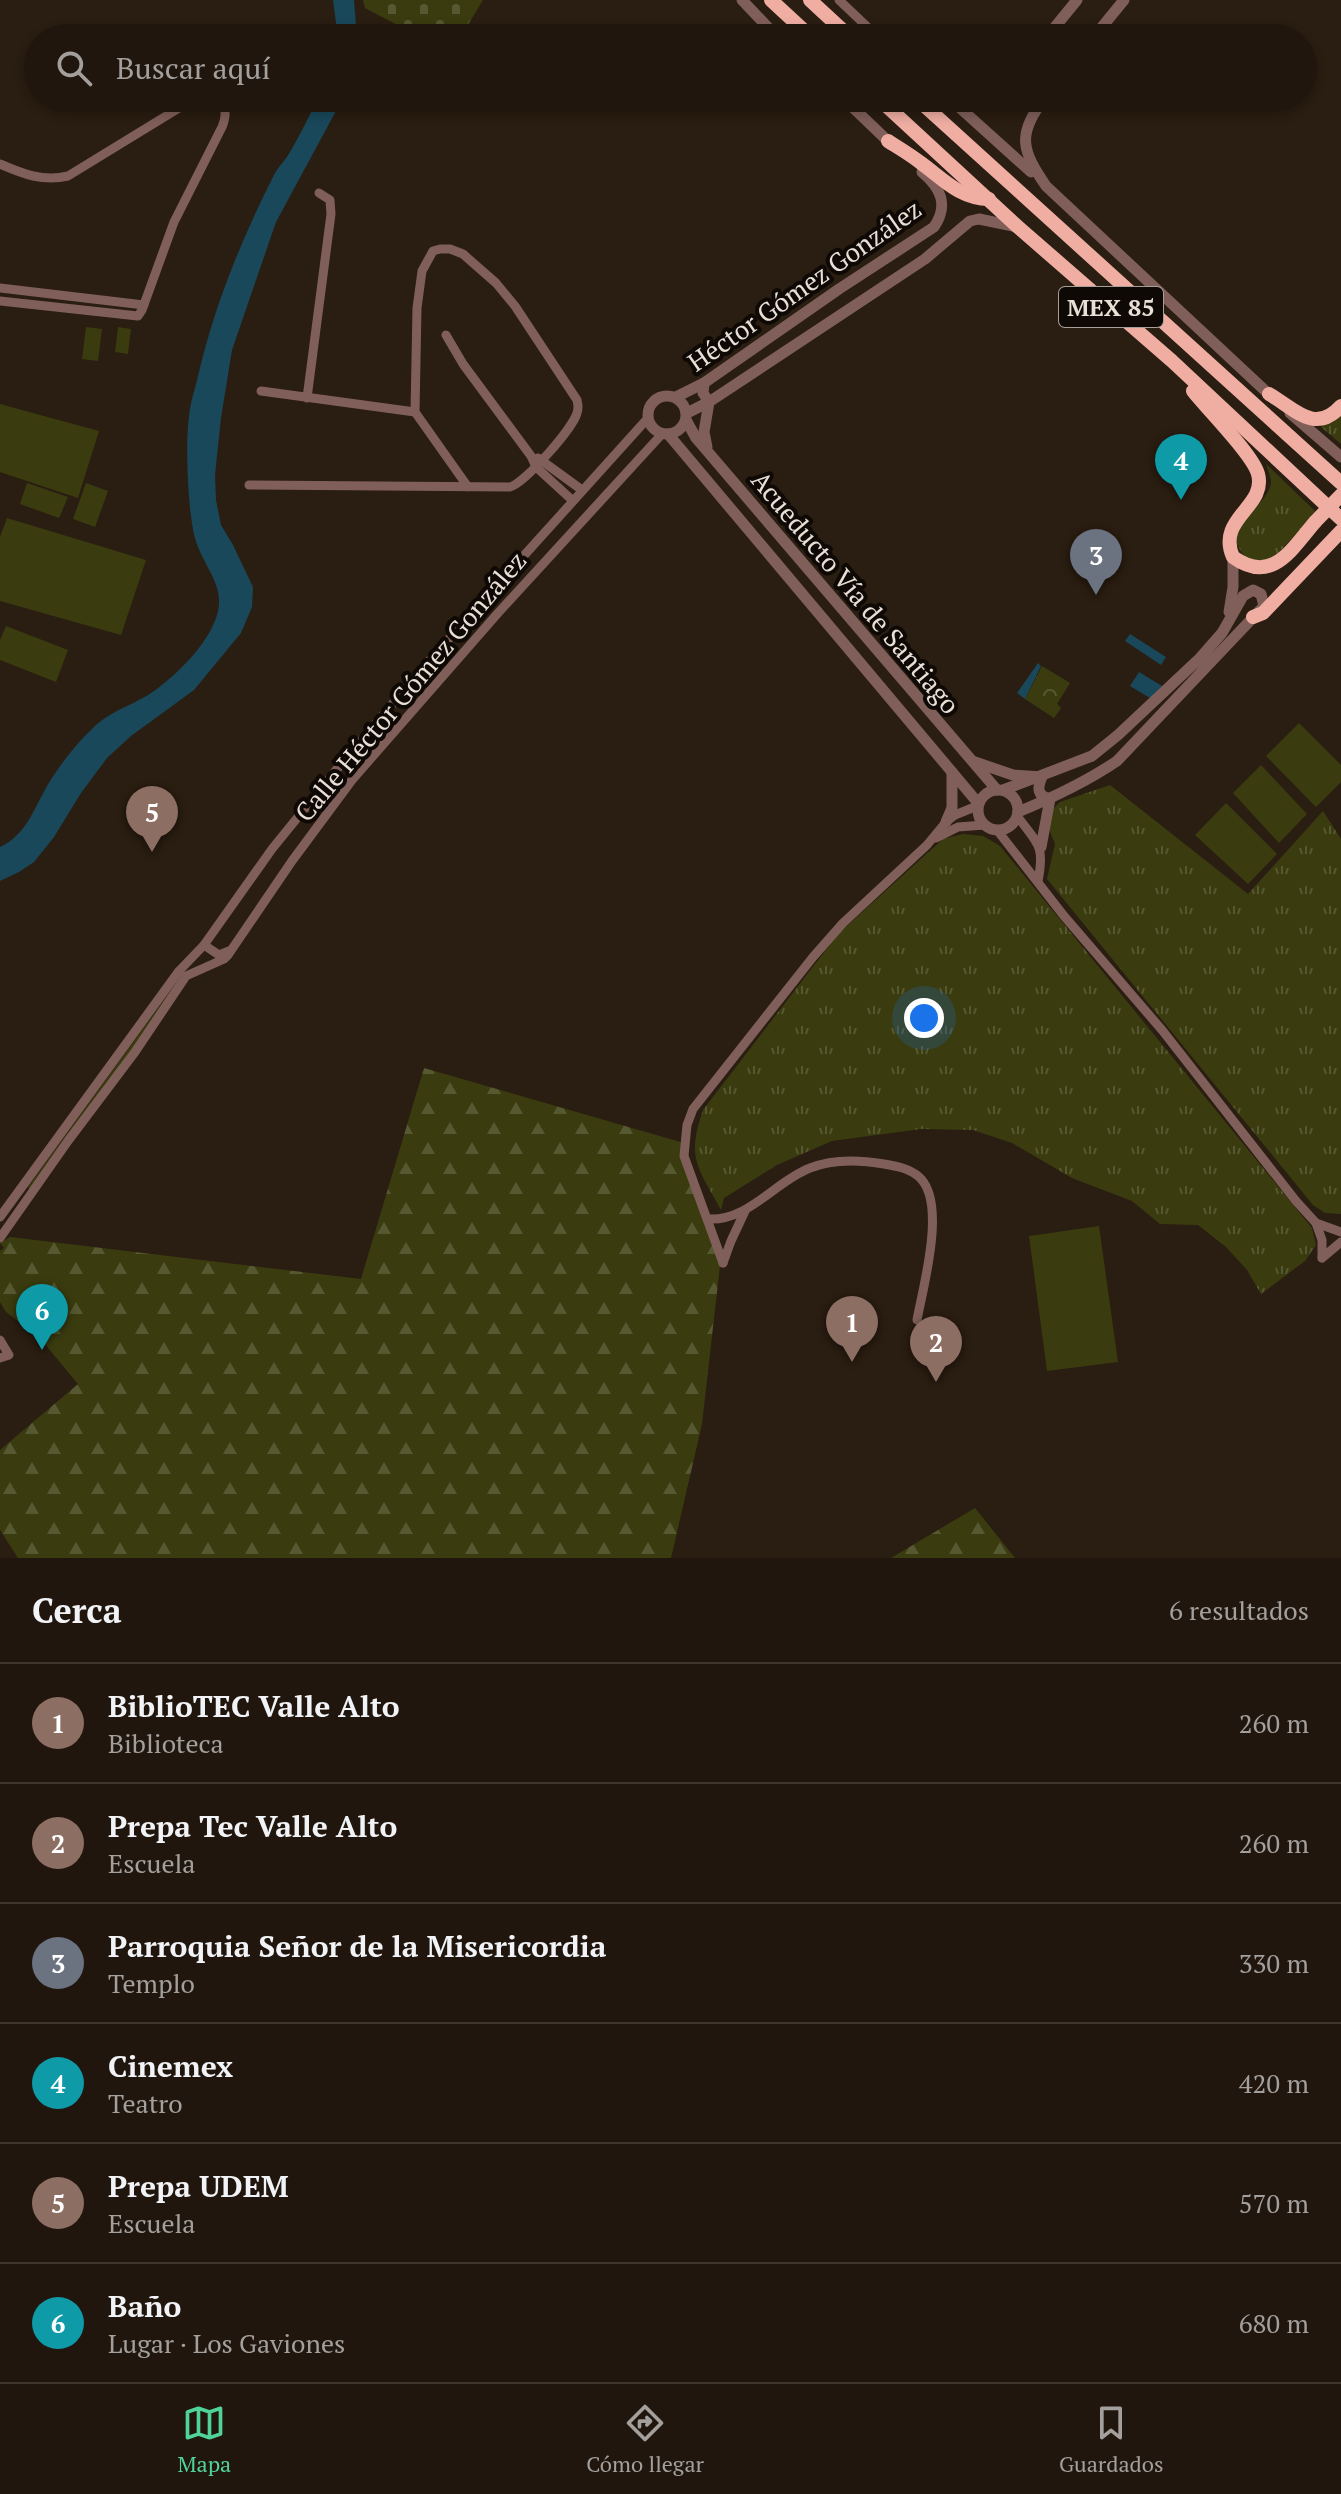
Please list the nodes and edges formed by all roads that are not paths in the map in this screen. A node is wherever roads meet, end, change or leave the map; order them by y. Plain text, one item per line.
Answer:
1 (742, 0) edge
2 (771, 0) edge
3 (810, 0) edge
4 (839, 0) edge
5 (1077, 0) edge
6 (1124, 0) edge
7 (765, 24) edge
8 (797, 24) edge
9 (836, 24) edge
10 (864, 24) edge
11 (1057, 24) edge
12 (1104, 24) edge
13 (173, 112) edge
14 (225, 112) edge
15 (858, 112) edge
16 (893, 112) edge
17 (931, 112) edge
18 (964, 112) edge
19 (1035, 112) edge
20 (888, 141) junction
21 (0, 164) edge
22 (1046, 186) junction
23 (319, 193) dead end
24 (989, 199) junction
25 (1018, 227) junction
26 (0, 288) edge
27 (43, 293) junction
28 (0, 301) edge
29 (42, 305) junction
30 (144, 305) junction
31 (446, 335) dead end
32 (1172, 361) junction
33 (704, 383) junction
34 (261, 391) dead end
35 (1269, 394) junction
36 (676, 397) junction
37 (307, 398) junction
38 (709, 402) junction
39 (1341, 406) edge
40 (415, 412) junction
41 (686, 417) junction
42 (648, 418) junction
43 (665, 434) junction
44 (708, 452) junction
45 (1341, 457) edge
46 (539, 463) junction
47 (559, 472) junction
48 (552, 481) junction
49 (1341, 483) edge
50 (249, 485) dead end
51 (468, 487) junction
52 (582, 490) junction
53 (1341, 495) edge
54 (572, 500) junction
55 (1341, 519) edge
56 (1341, 531) edge
57 (1233, 557) junction
58 (484, 602) junction
59 (498, 613) junction
60 (1253, 617) junction
61 (1222, 633) junction
62 (967, 757) junction
63 (952, 771) junction
64 (1042, 777) junction
65 (1000, 790) junction
66 (1050, 799) junction
67 (977, 805) junction
68 (1018, 814) junction
69 (946, 822) junction
70 (984, 825) junction
71 (997, 830) junction
72 (927, 845) junction
73 (1041, 847) junction
74 (1038, 881) junction
75 (204, 945) junction
76 (233, 946) junction
77 (182, 974) junction
78 (21, 1187) junction
79 (32, 1195) junction
80 (746, 1209) junction
81 (0, 1217) edge
82 (708, 1219) junction
83 (1316, 1223) junction
84 (1341, 1232) edge
85 (0, 1238) edge
86 (1341, 1242) edge
87 (917, 1320) dead end
88 (0, 1340) edge
89 (0, 1358) edge

1 - 7 street
2 - 8 highway
3 - 9 highway
4 - 10 street
5 - 11 street
6 - 12 street
13 - 21 street
14 - 30 street
15 - 20 street, Héctor Gómez González
16 - 24 highway, MEX 85
17 - 49 highway, MEX 85
18 - 22 street
19 - 22 street
20 - 24 highway
20 - 33 street, Héctor Gómez González
22 - 35 street
23 - 37 street
24 - 25 highway, MEX 85
25 - 32 highway, MEX 85
25 - 38 street, Héctor Gómez González
26 - 27 street
27 - 29 street
27 - 30 street
28 - 29 street
29 - 30 street
31 - 46 street
32 - 55 highway, MEX 85
32 - 57 highway
33 - 36 street, Héctor Gómez González
33 - 38 street
34 - 37 street
35 - 39 highway
35 - 45 street
36 - 41 street
36 - 42 street
37 - 40 street
38 - 41 street, Héctor Gómez González
38 - 44 street
40 - 46 street
40 - 51 street
41 - 43 street
41 - 44 street, Acueducto Vía de Santiago
42 - 43 street
42 - 52 street, Calle Héctor Gómez González
43 - 59 street, Calle Héctor Gómez González
43 - 63 street, Acueducto Vía de Santiago
44 - 62 street, Acueducto Vía de Santiago
46 - 47 street
46 - 48 street
46 - 51 street
47 - 48 street
47 - 52 street
48 - 54 street
50 - 51 street
52 - 54 street, Calle Héctor Gómez González
53 - 57 highway, bridge
54 - 58 street, Calle Héctor Gómez González
56 - 60 highway
57 - 61 street
58 - 59 street
58 - 75 street, Calle Héctor Gómez González
59 - 76 street, Calle Héctor Gómez González
60 - 61 street
60 - 66 street
61 - 64 street
62 - 64 street
62 - 65 street, Acueducto Vía de Santiago
63 - 67 street, Acueducto Vía de Santiago
63 - 69 street
64 - 65 street
64 - 66 street
65 - 67 street
65 - 68 street
66 - 68 street
66 - 73 street
67 - 69 street
67 - 70 street
68 - 71 street
68 - 73 street
69 - 72 street
70 - 71 street
70 - 72 street
71 - 74 street
72 - 82 street
73 - 74 street
74 - 83 street
75 - 76 street
75 - 77 street, Calle Héctor Gómez González
76 - 77 street, Calle Héctor Gómez González
77 - 78 street, Calle Héctor Gómez González
77 - 79 street, Calle Héctor Gómez González
78 - 79 street
78 - 81 street, Calle Héctor Gómez González
79 - 85 street, Calle Héctor Gómez González
80 - 82 street
80 - 82 street
80 - 87 street
83 - 84 street
83 - 86 street
88 - 89 street

